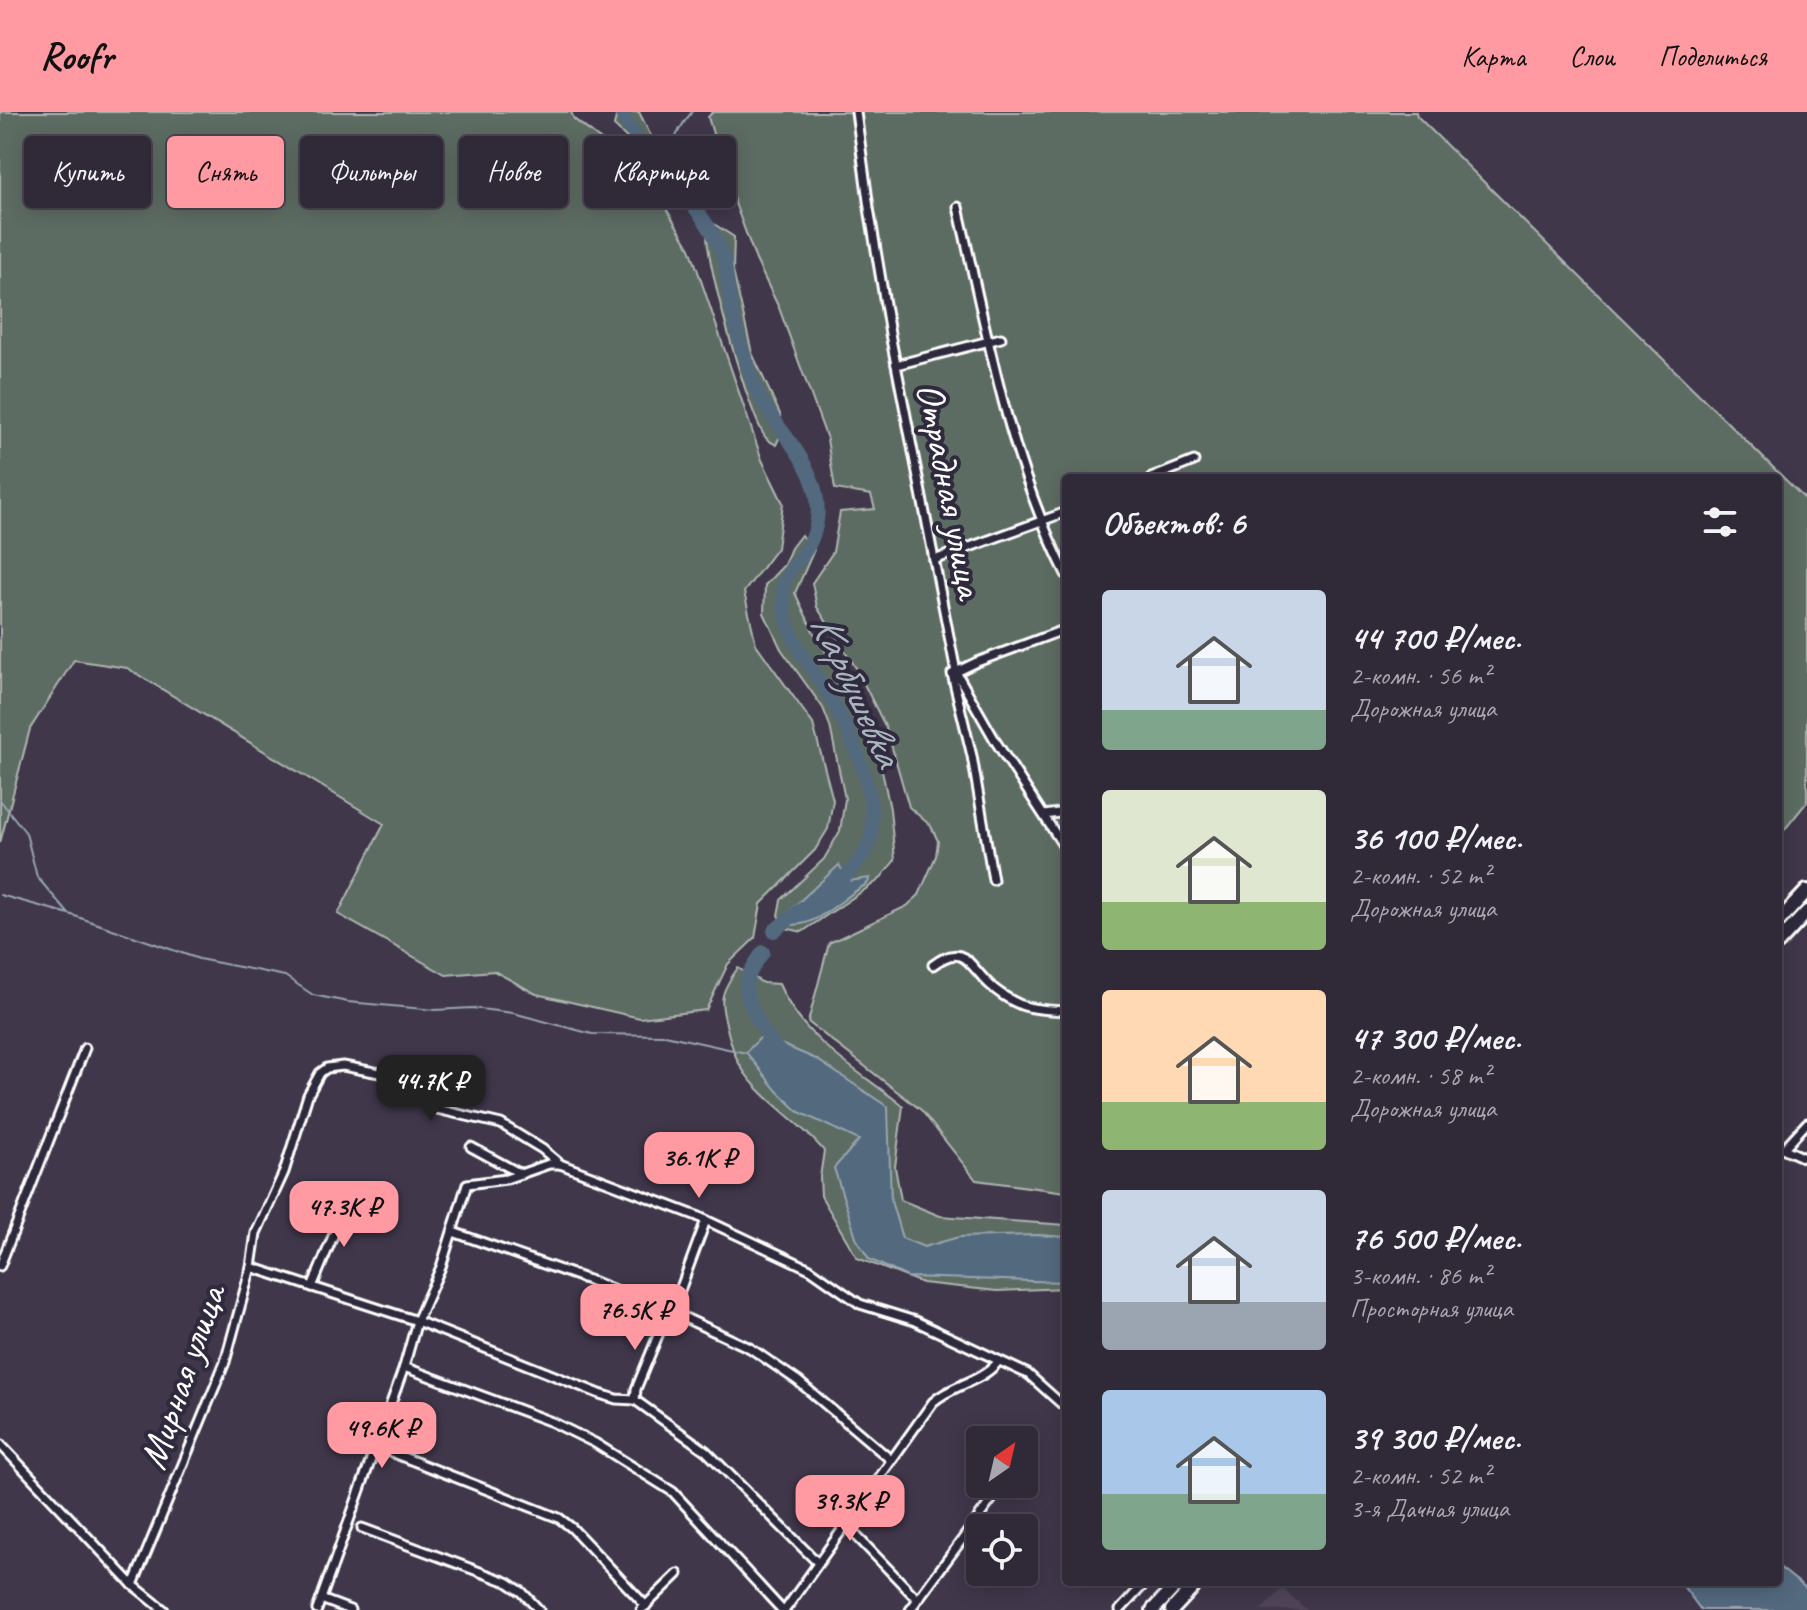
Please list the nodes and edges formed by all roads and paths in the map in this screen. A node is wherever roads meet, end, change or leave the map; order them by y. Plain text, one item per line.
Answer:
1 (856, 112) edge
2 (958, 207) dead end
3 (1001, 338) dead end
4 (987, 341) junction
5 (896, 365) junction
6 (1194, 461) dead end
7 (1161, 474) edge
8 (1062, 514) edge
9 (1042, 522) junction
10 (934, 560) junction
11 (1062, 565) edge
12 (1062, 631) edge
13 (956, 672) junction
14 (1062, 813) edge
15 (1044, 815) junction
16 (1062, 844) edge
17 (993, 880) dead end
18 (1807, 891) edge
19 (1807, 912) edge
20 (1782, 918) edge
21 (1782, 939) edge
22 (933, 965) dead end
23 (1062, 1011) edge
24 (85, 1048) dead end
25 (1807, 1123) edge
26 (1782, 1146) edge
27 (471, 1147) dead end
28 (1782, 1147) edge
29 (1807, 1159) edge
30 (560, 1164) junction
31 (521, 1174) junction
32 (348, 1200) dead end
33 (706, 1220) junction
34 (453, 1232) junction
35 (0, 1266) edge
36 (251, 1267) junction
37 (312, 1287) junction
38 (670, 1312) junction
39 (417, 1321) junction
40 (998, 1362) junction
41 (404, 1367) junction
42 (635, 1400) junction
43 (1062, 1404) edge
44 (0, 1444) edge
45 (375, 1444) junction
46 (891, 1460) junction
47 (994, 1498) edge
48 (845, 1524) junction
49 (362, 1528) dead end
50 (817, 1562) junction
51 (678, 1574) dead end
52 (133, 1585) junction
53 (1142, 1586) edge
54 (1175, 1586) edge
55 (1194, 1586) edge
56 (321, 1599) junction
57 (917, 1599) junction
58 (644, 1608) edge
59 (164, 1610) edge
60 (317, 1610) edge
61 (350, 1610) edge
62 (539, 1610) edge
63 (783, 1610) edge
64 (910, 1610) edge
65 (1120, 1610) edge
66 (1153, 1610) edge
67 (1172, 1610) edge

1 - 5 street, Отрадная улица
2 - 4 street
3 - 4 street
4 - 5 street
4 - 9 street
5 - 10 street, Отрадная улица
6 - 7 street
8 - 9 street
9 - 10 street
9 - 11 street
10 - 13 street, Отрадная улица
12 - 13 street
13 - 15 street, Отрадная улица
13 - 17 street
14 - 15 street
15 - 16 street, Отрадная улица
18 - 20 main road
19 - 21 main road
22 - 23 street
24 - 35 street
25 - 26 street
27 - 31 street
28 - 29 street
30 - 31 street
30 - 33 street
30 - 36 street, Мирная улица
31 - 34 street
32 - 37 street
33 - 38 street
33 - 40 street
34 - 38 street
34 - 39 street
36 - 37 street
36 - 52 street, Мирная улица
37 - 39 street
38 - 42 street
38 - 46 street
39 - 41 street
39 - 42 street
40 - 43 street
40 - 46 street
41 - 45 street
41 - 63 street
42 - 50 street
44 - 52 street
45 - 56 street
45 - 58 street
46 - 48 street
47 - 57 street
48 - 50 street
48 - 57 street
49 - 62 street
50 - 63 street
51 - 58 street
52 - 59 street
53 - 65 street
54 - 66 main road
55 - 67 main road
56 - 60 street
56 - 61 street
57 - 64 street

